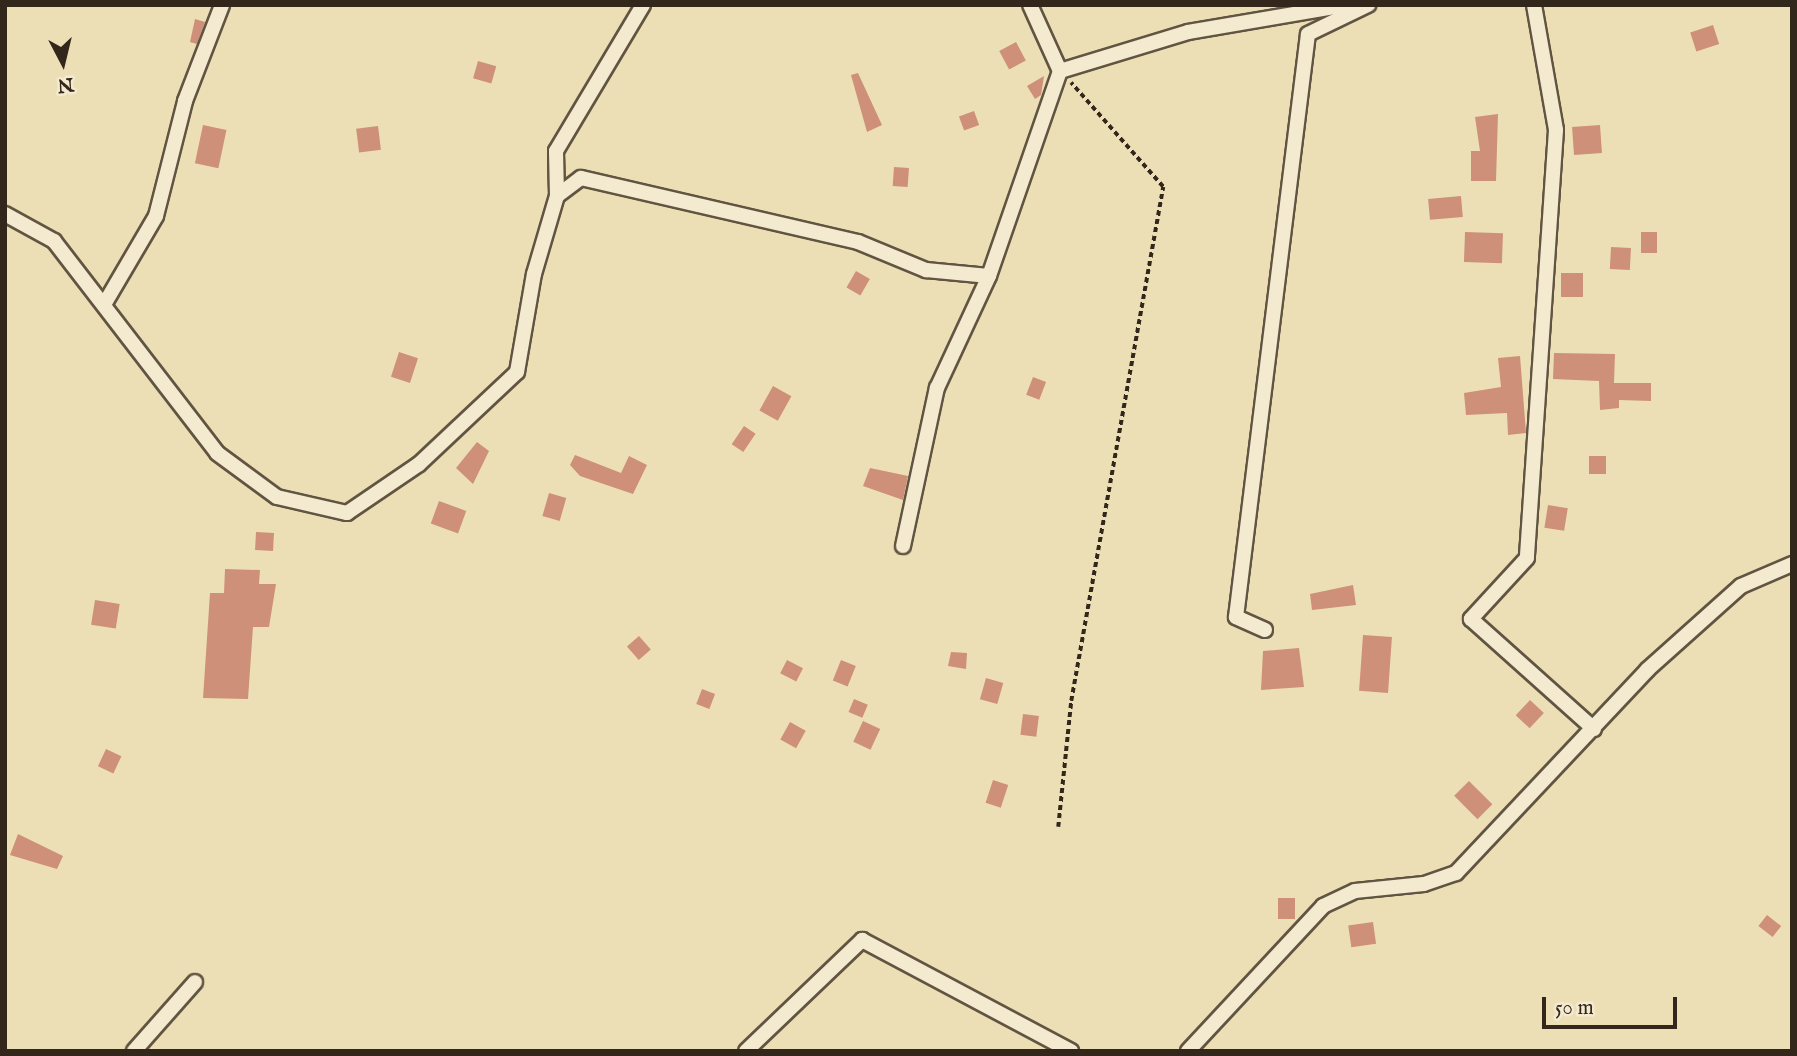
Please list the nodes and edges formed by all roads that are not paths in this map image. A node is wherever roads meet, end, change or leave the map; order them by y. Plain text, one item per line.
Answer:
1 (222, 5) edge
2 (643, 5) edge
3 (1030, 5) edge
4 (1346, 5) edge
5 (1368, 5) edge
6 (1534, 5) edge
7 (1060, 71) junction
8 (558, 196) junction
9 (5, 214) edge
10 (989, 276) junction
11 (105, 303) junction
12 (903, 546) dead end
13 (1792, 564) edge
14 (1265, 630) dead end
15 (1594, 729) junction
16 (195, 982) dead end
17 (134, 1051) edge
18 (746, 1051) edge
19 (1071, 1051) edge
20 (1188, 1051) edge

1 - 11 street
2 - 8 street
3 - 7 street
4 - 7 street
5 - 14 street
6 - 15 street
7 - 10 street
8 - 10 street
8 - 11 street
9 - 11 street
10 - 12 street
13 - 15 street
15 - 20 street
16 - 17 street
18 - 19 street

